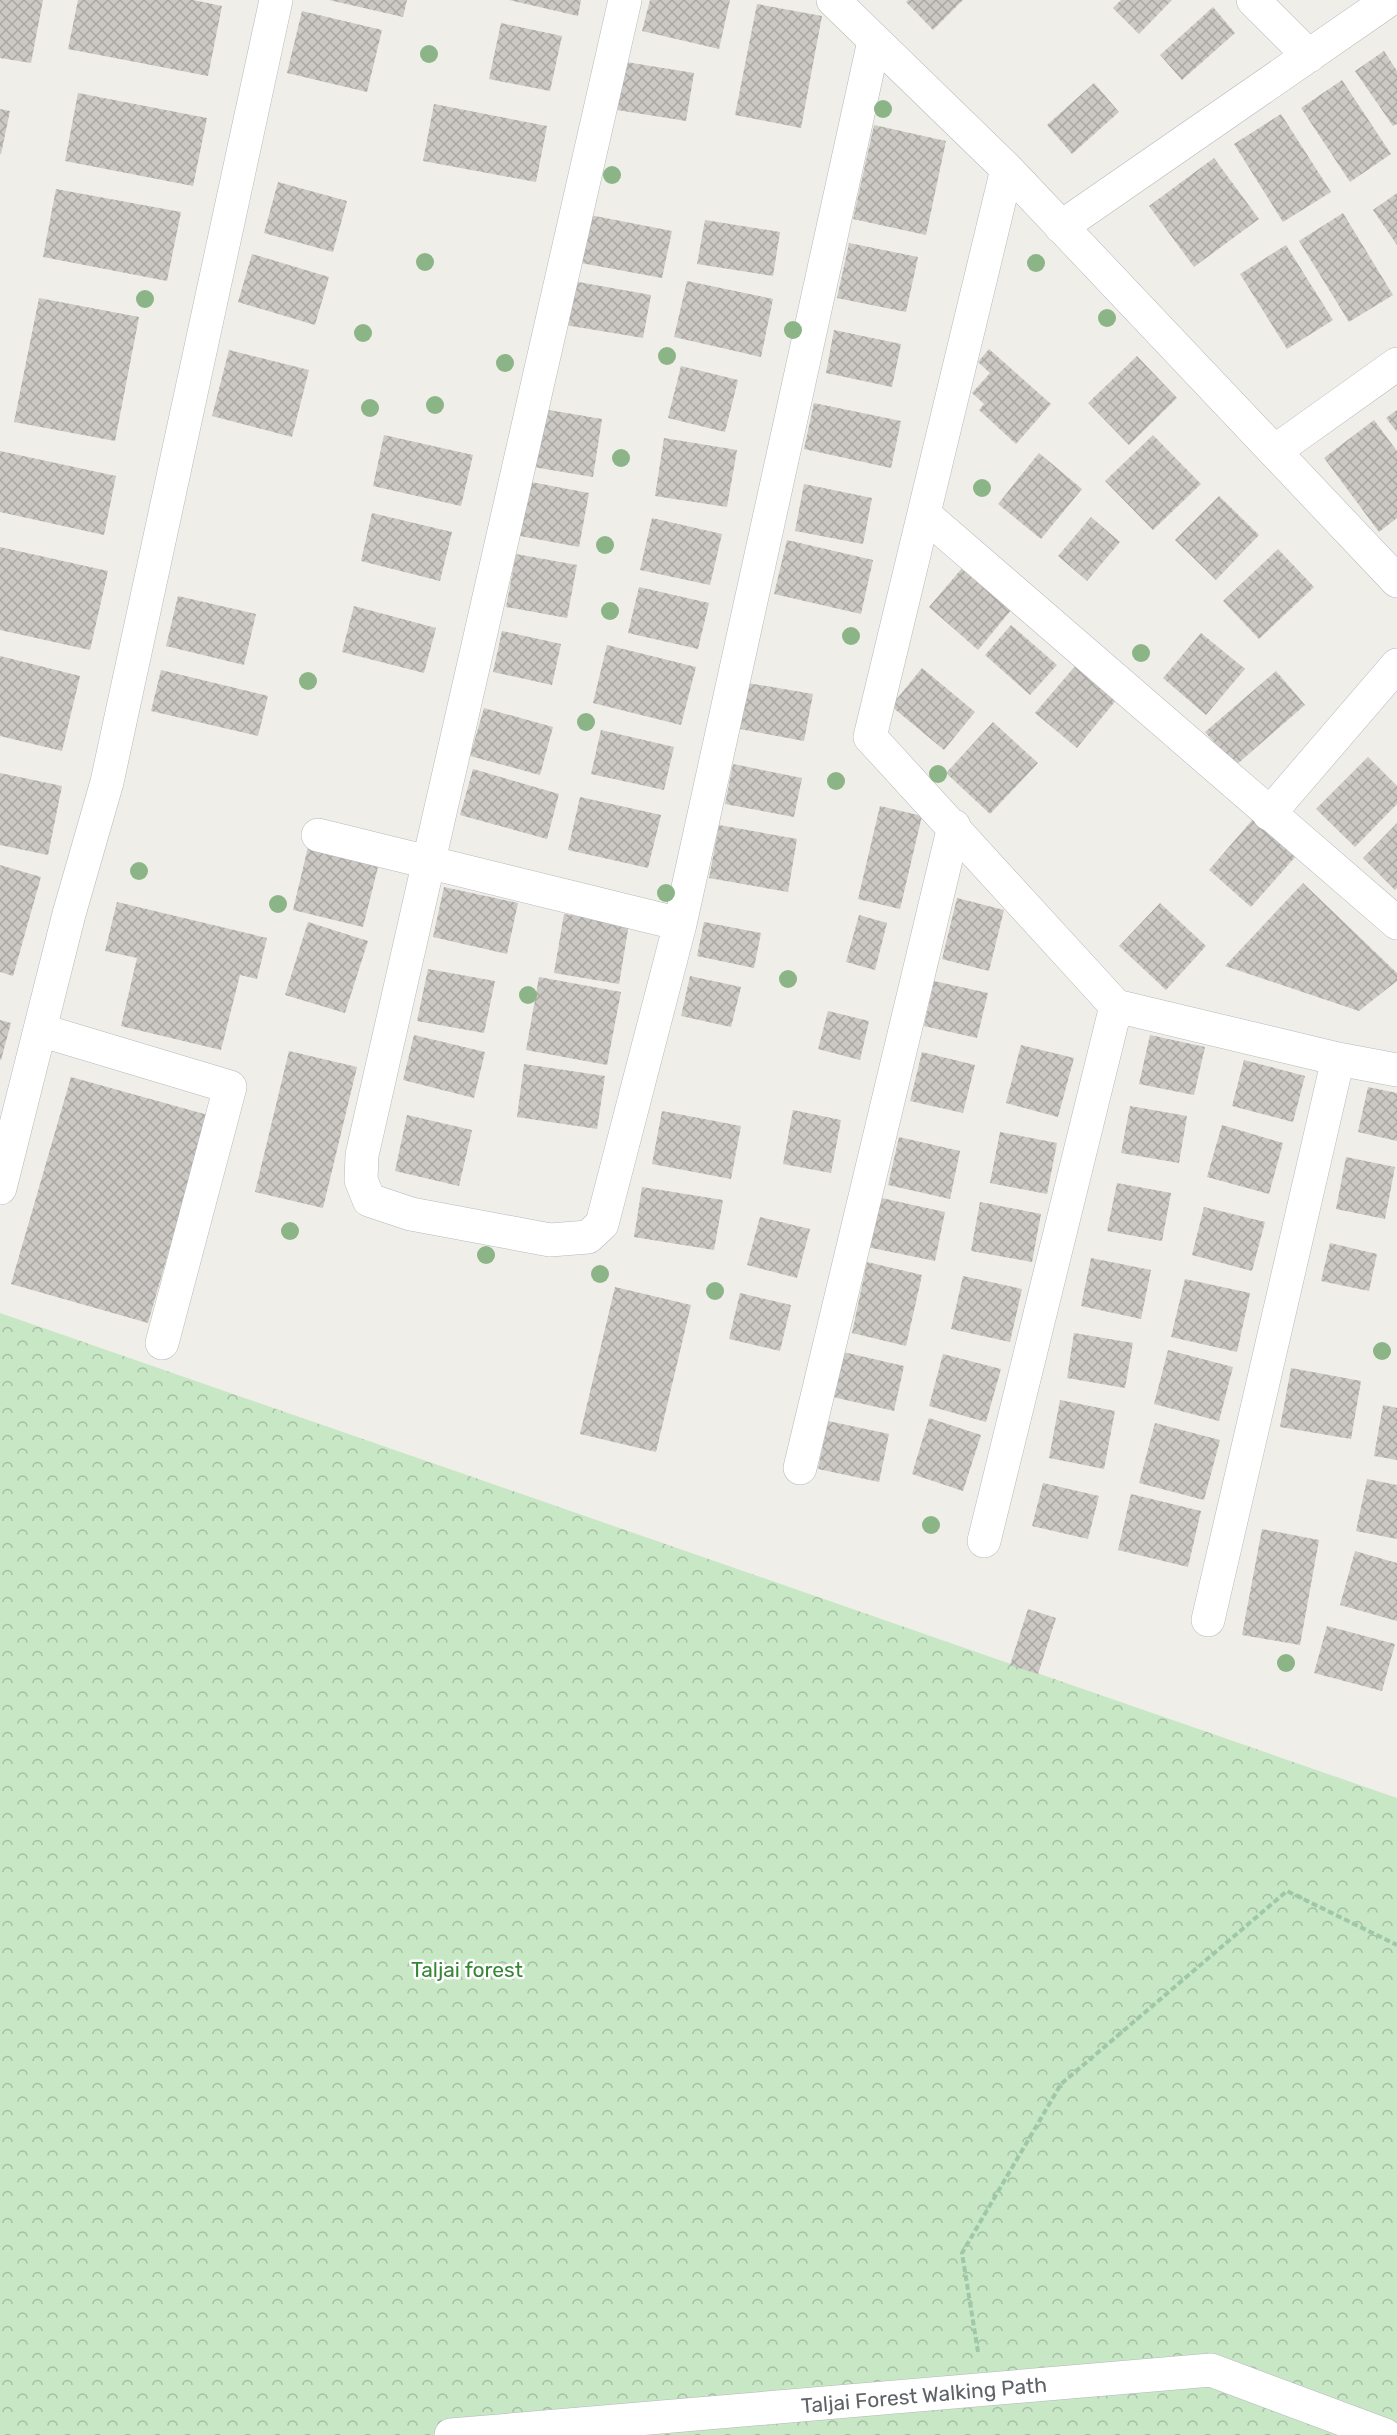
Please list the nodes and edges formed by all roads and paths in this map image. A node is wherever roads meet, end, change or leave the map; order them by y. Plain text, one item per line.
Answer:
1 (276, 0) edge
2 (625, 0) edge
3 (833, 0) edge
4 (1253, 0) edge
5 (1389, 0) edge
6 (874, 41) junction
7 (1309, 56) junction
8 (1007, 169) junction
9 (1061, 227) junction
10 (1397, 364) edge
11 (1275, 451) junction
12 (924, 514) junction
13 (1397, 581) edge
14 (1397, 665) edge
15 (1269, 814) junction
16 (954, 825) junction
17 (318, 835) dead end
18 (429, 862) junction
19 (1397, 923) edge
20 (680, 924) junction
21 (1116, 1006) junction
22 (40, 1030) junction
23 (1338, 1059) junction
24 (1397, 1070) edge
25 (0, 1188) edge
26 (162, 1343) dead end
27 (800, 1468) dead end
28 (984, 1541) dead end
29 (1208, 1620) dead end
30 (1397, 1945) edge
31 (984, 2390) junction
32 (451, 2435) edge
33 (1385, 2435) edge

1 - 22 street
2 - 18 street
3 - 6 street
4 - 7 street
5 - 7 street
6 - 8 street
6 - 20 street
7 - 9 street
8 - 9 street
8 - 12 street
9 - 11 street
10 - 11 street
11 - 13 street
12 - 15 street
12 - 16 street
14 - 15 street
15 - 19 street
16 - 21 street
16 - 27 street
17 - 18 street
18 - 20 street
18 - 20 street
21 - 23 street
21 - 28 street
22 - 25 street
22 - 26 street
23 - 24 street
23 - 29 street
30 - 31 path
31 - 32 street, Taljai Forest Walking Path
31 - 33 street, Taljai Forest Walking Path

